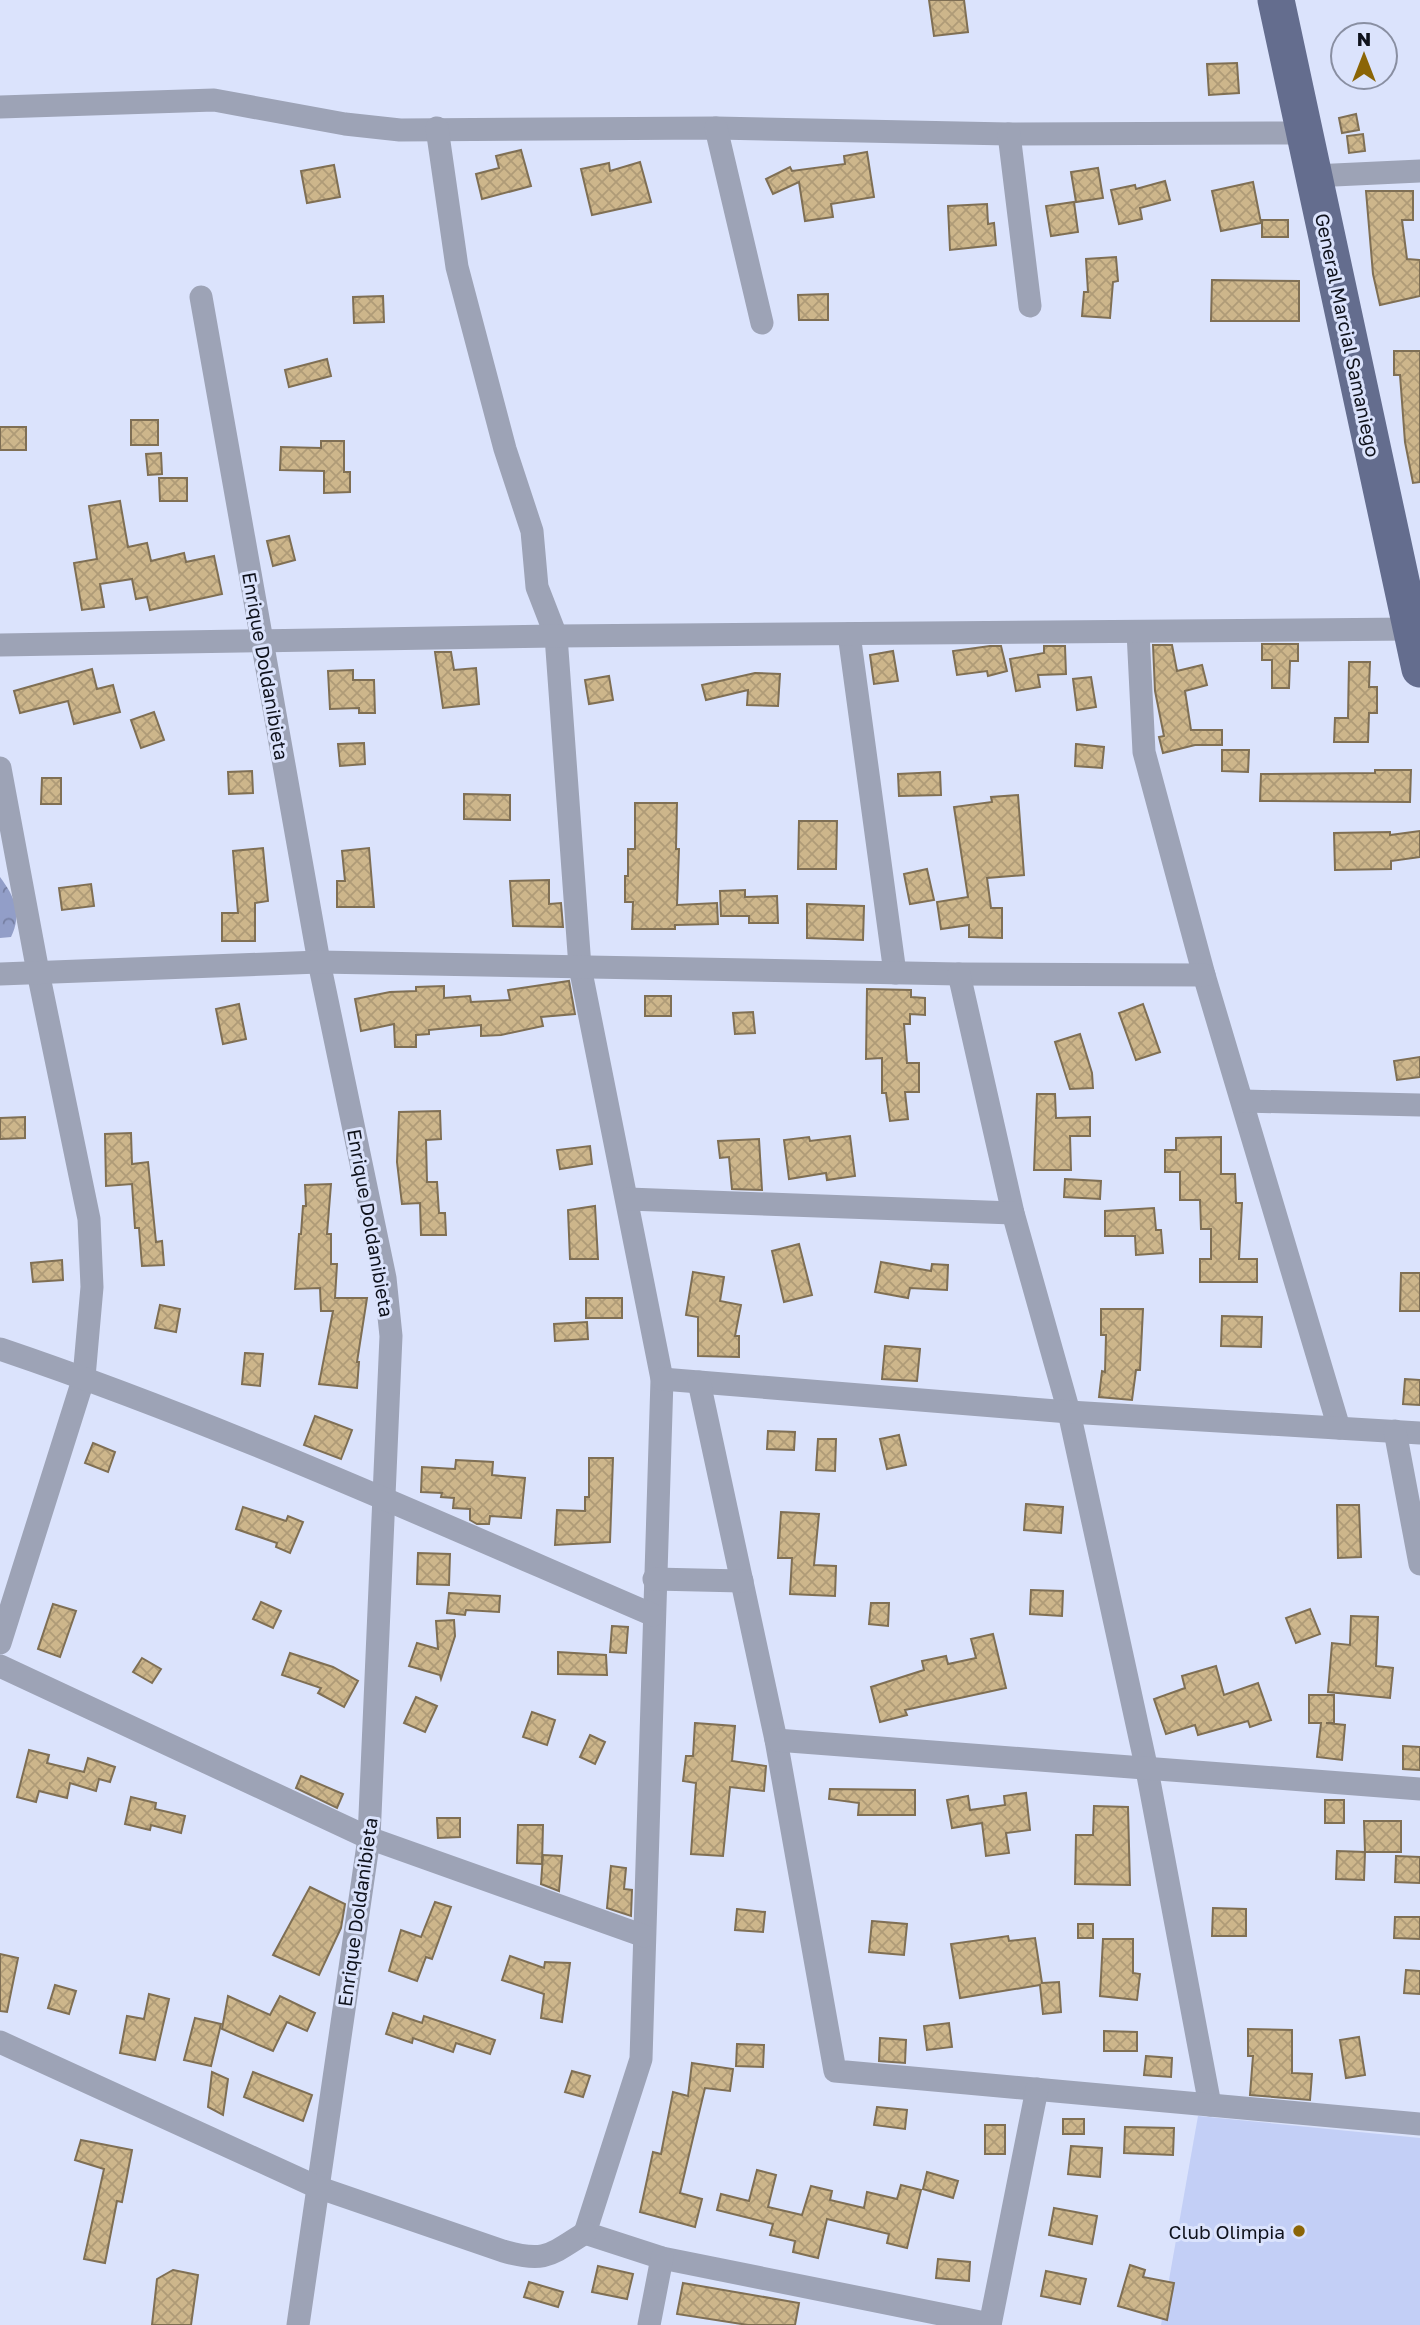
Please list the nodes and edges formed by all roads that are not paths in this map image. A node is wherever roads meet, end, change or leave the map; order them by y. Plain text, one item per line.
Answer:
1 (1276, 0) edge
2 (0, 107) edge
3 (438, 128) junction
4 (716, 128) junction
5 (1305, 133) junction
6 (1009, 134) junction
7 (1420, 171) edge
8 (1313, 176) junction
9 (201, 297) dead end
10 (1031, 306) dead end
11 (762, 323) dead end
12 (1412, 629) junction
13 (1138, 632) junction
14 (849, 634) junction
15 (556, 636) junction
16 (261, 639) junction
17 (0, 645) edge
18 (1420, 669) edge
19 (0, 768) edge
20 (319, 962) junction
21 (580, 967) junction
22 (38, 972) junction
23 (895, 973) junction
24 (0, 974) edge
25 (959, 974) junction
26 (1204, 975) junction
27 (1243, 1101) junction
28 (1420, 1105) edge
29 (628, 1199) junction
30 (1013, 1213) junction
31 (0, 1349) edge
32 (83, 1377) junction
33 (662, 1379) junction
34 (699, 1382) junction
35 (1069, 1412) junction
36 (1339, 1428) junction
37 (1395, 1431) junction
38 (1420, 1433) edge
39 (382, 1498) junction
40 (1420, 1564) edge
41 (654, 1579) junction
42 (742, 1581) junction
43 (653, 1615) junction
44 (0, 1643) edge
45 (0, 1667) edge
46 (776, 1740) junction
47 (1147, 1769) junction
48 (1420, 1789) edge
49 (369, 1838) junction
50 (644, 1936) junction
51 (0, 2042) edge
52 (1037, 2089) junction
53 (1210, 2105) junction
54 (1420, 2124) edge
55 (317, 2187) junction
56 (585, 2233) junction
57 (662, 2258) junction
58 (298, 2325) edge
59 (649, 2325) edge
60 (990, 2325) edge

1 - 5 main road, General Marcial Samaniego
2 - 3 street
3 - 4 street
3 - 15 street
4 - 6 street
4 - 11 street
5 - 6 street
5 - 8 main road, General Marcial Samaniego
6 - 10 street
7 - 8 street
8 - 12 main road, General Marcial Samaniego
9 - 16 street, Enrique Doldanibieta
12 - 13 street
12 - 18 main road, General Marcial Samaniego
13 - 14 street
13 - 26 street
14 - 15 street
14 - 23 street
15 - 16 street
15 - 21 street
16 - 17 street
16 - 20 street, Enrique Doldanibieta
19 - 22 street
20 - 21 street
20 - 22 street
20 - 39 street, Enrique Doldanibieta
21 - 23 street
21 - 29 street
22 - 24 street
22 - 32 street
23 - 25 street
25 - 26 street
25 - 30 street
26 - 27 street
27 - 28 street
27 - 36 street
29 - 30 street
29 - 33 street
30 - 35 street
31 - 32 street
32 - 39 street
32 - 44 street
33 - 34 street
33 - 41 street
34 - 35 street
34 - 42 street
35 - 36 street
35 - 47 street
36 - 37 street
37 - 38 street
37 - 40 street
39 - 43 street
39 - 49 street, Enrique Doldanibieta
41 - 42 street
41 - 43 street
42 - 46 street
43 - 50 street
45 - 49 street
46 - 47 street
46 - 52 street
47 - 48 street
47 - 53 street
49 - 50 street
49 - 55 street, Enrique Doldanibieta
50 - 56 street
51 - 55 street
52 - 53 street
52 - 60 street
53 - 54 street
55 - 56 street
55 - 58 street, Enrique Doldanibieta
56 - 57 street
57 - 59 street
57 - 60 street

